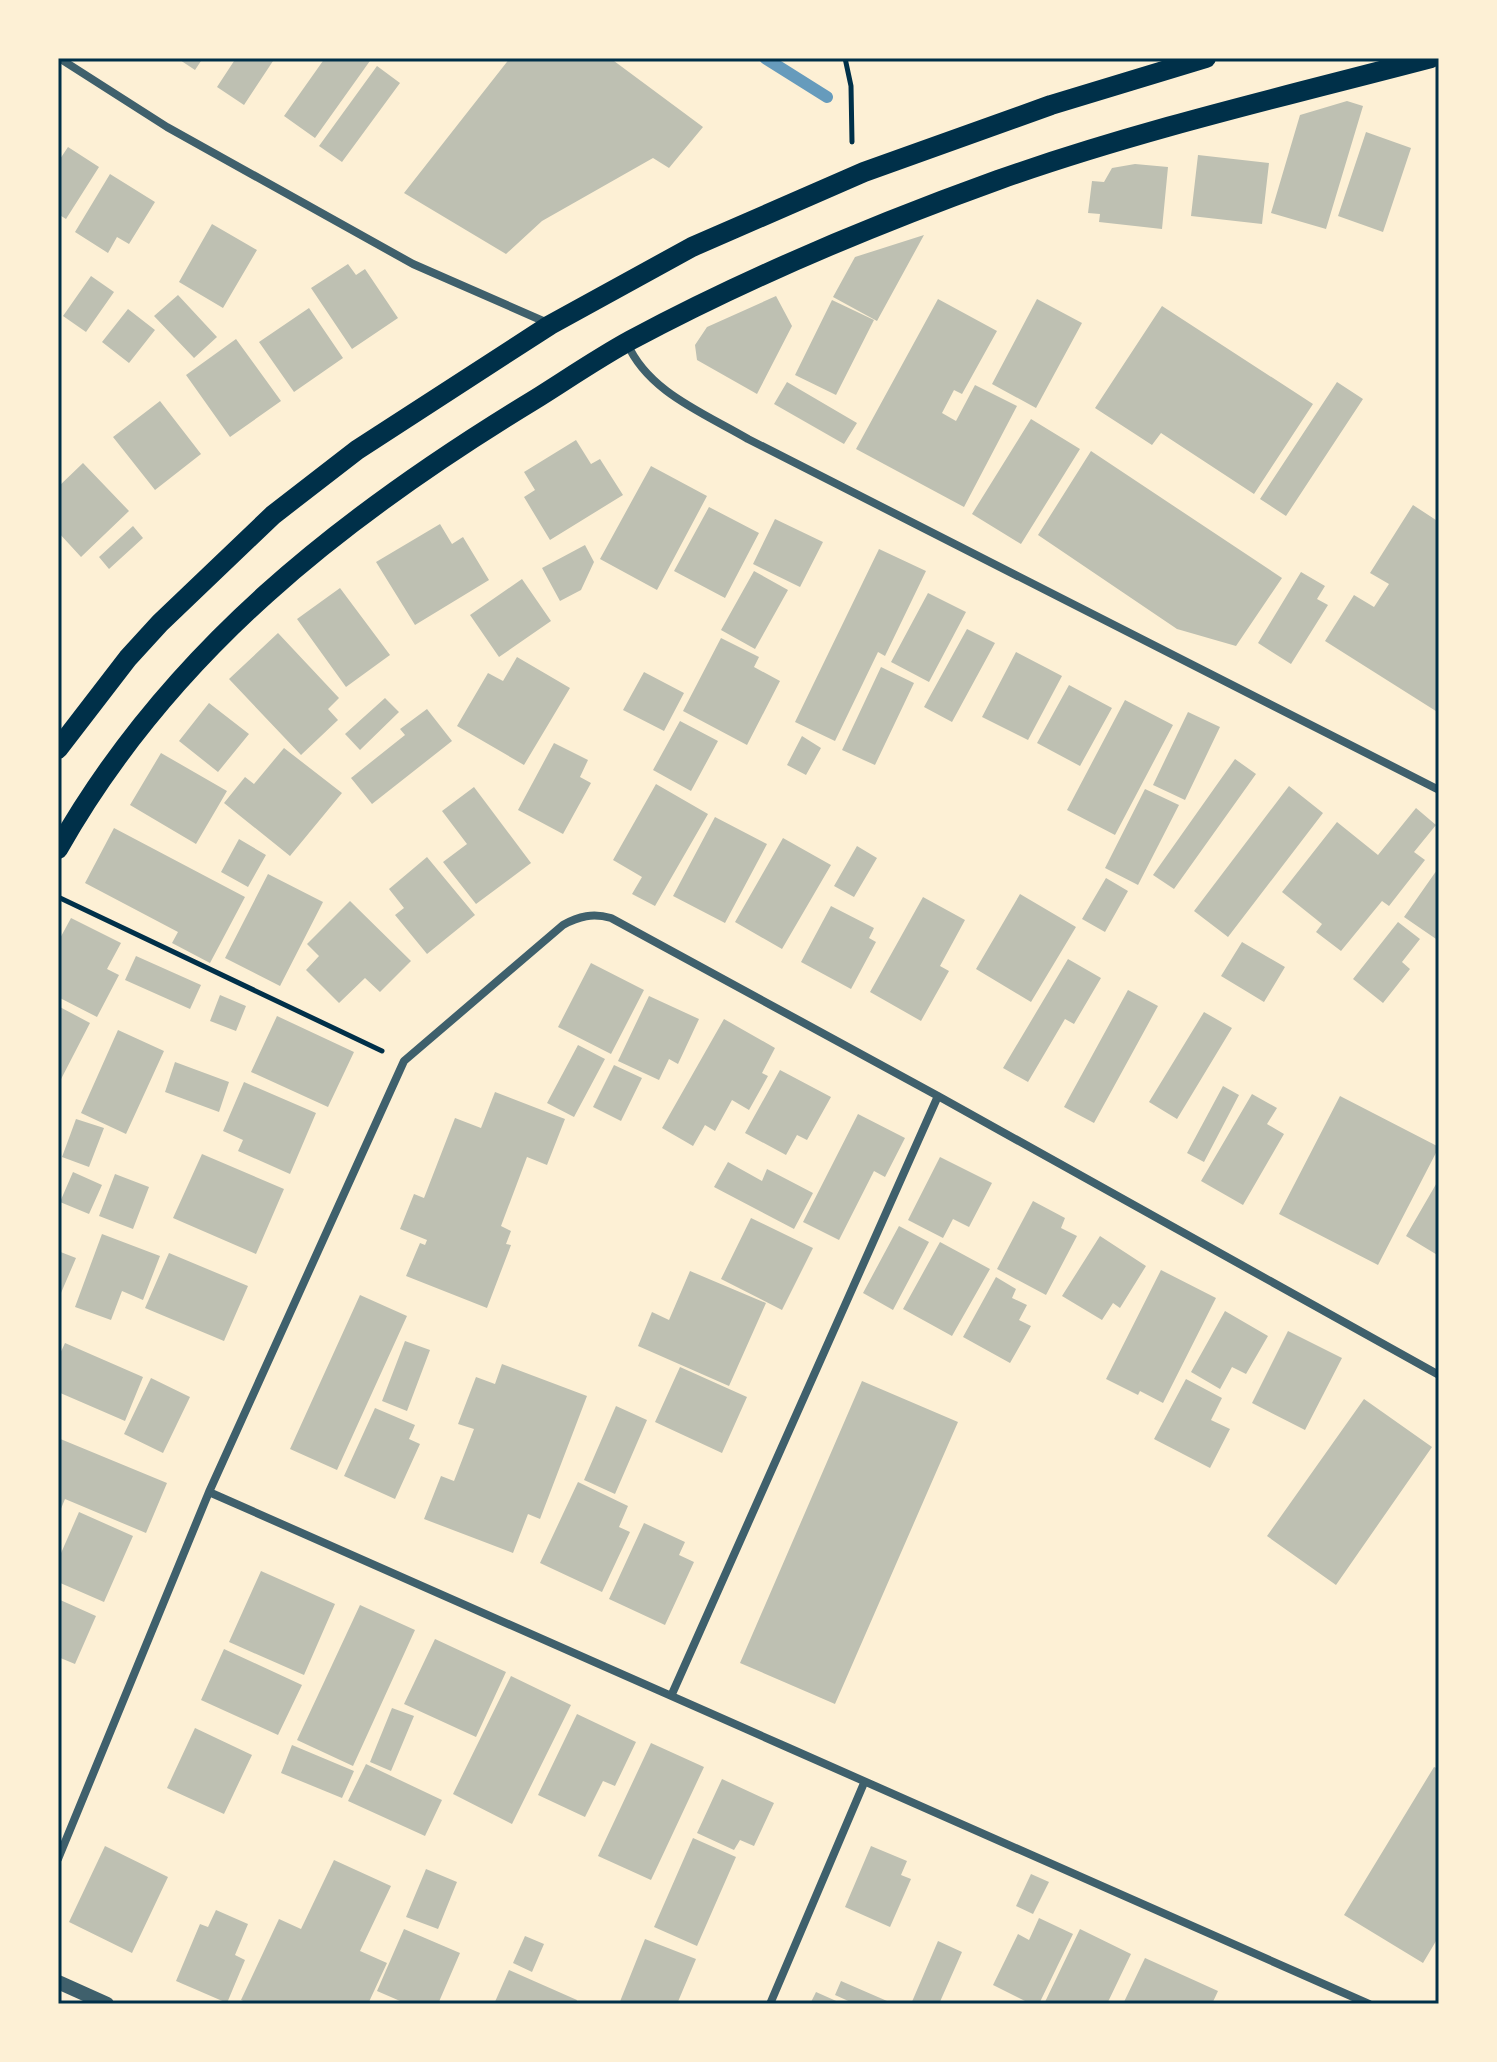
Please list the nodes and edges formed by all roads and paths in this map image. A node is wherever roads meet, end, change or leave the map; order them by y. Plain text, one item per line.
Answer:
1 (59, 58) edge
2 (845, 58) edge
3 (1206, 58) edge
4 (1431, 58) edge
5 (864, 172) junction
6 (550, 325) junction
7 (627, 342) junction
8 (58, 749) edge
9 (1439, 790) edge
10 (58, 849) edge
11 (58, 897) edge
12 (404, 1061) junction
13 (938, 1096) junction
14 (1439, 1375) edge
15 (209, 1492) junction
16 (672, 1694) junction
17 (864, 1783) junction
18 (58, 1859) edge
19 (58, 1982) edge
20 (107, 2004) edge
21 (770, 2004) edge
22 (1369, 2004) edge

1 - 6 street
2 - 5 path
3 - 5 main road
4 - 7 main road
5 - 6 main road
6 - 8 main road
7 - 9 street
7 - 10 main road
11 - 12 path
12 - 13 street
12 - 15 street
13 - 14 street
13 - 16 street
15 - 16 street
15 - 18 street
16 - 17 street
17 - 21 street
17 - 22 street
19 - 20 street

